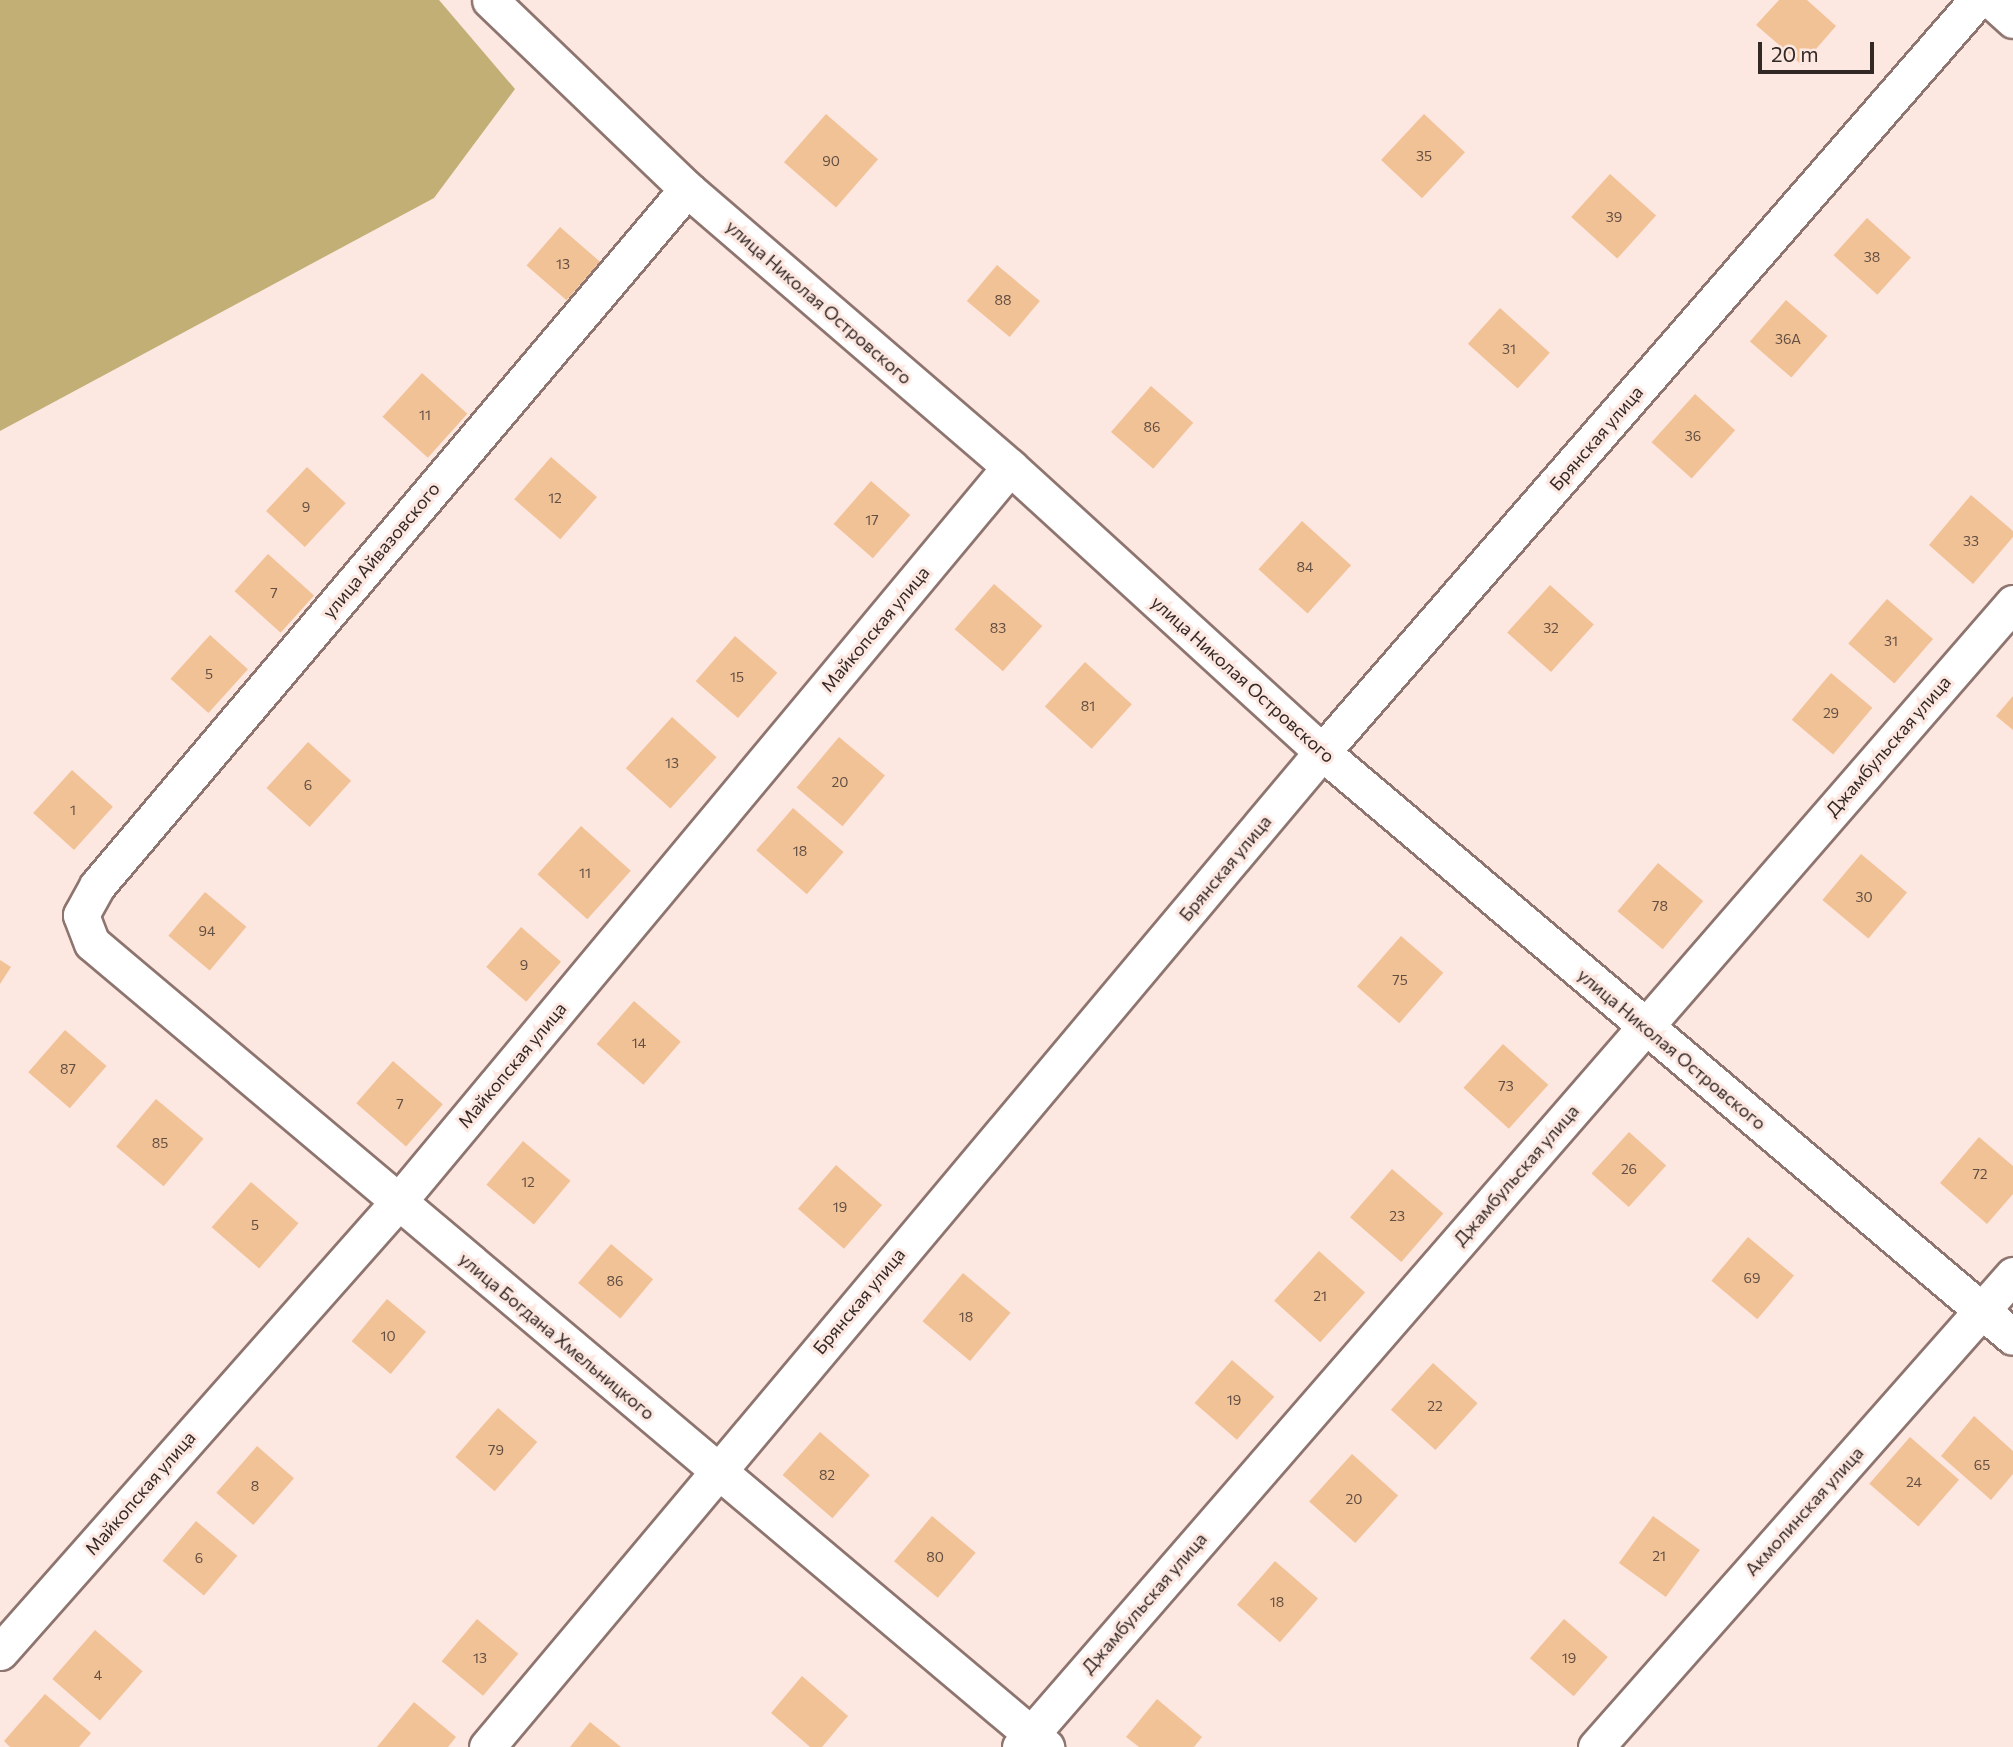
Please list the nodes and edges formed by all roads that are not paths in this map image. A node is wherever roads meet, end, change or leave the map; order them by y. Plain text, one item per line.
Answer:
1 (490, 0) edge
2 (1978, 0) edge
3 (1991, 0) edge
4 (2013, 20) edge
5 (687, 189) junction
6 (1010, 467) junction
7 (2013, 603) edge
8 (1322, 752) junction
9 (81, 915) joint
10 (1645, 1026) junction
11 (398, 1202) junction
12 (2013, 1275) edge
13 (1983, 1312) junction
14 (2013, 1338) edge
15 (716, 1470) junction
16 (0, 1653) edge
17 (1032, 1743) edge
18 (487, 1747) edge
19 (1596, 1747) edge

1 - 5 street, улица Николая Островского
2 - 8 street, Брянская улица
3 - 4 street
5 - 6 street, улица Николая Островского
5 - 9 street, улица Айвазовского
6 - 8 street, улица Николая Островского
6 - 11 street, Майкопская улица
7 - 10 street, Джамбульская улица
8 - 10 street, улица Николая Островского
8 - 15 street, Брянская улица
9 - 11 street, улица Богдана Хмельницкого
10 - 13 street, улица Николая Островского
10 - 17 street, Джамбульская улица
11 - 15 street, улица Богдана Хмельницкого
11 - 16 street, Майкопская улица
12 - 13 street, Акмолинская улица
13 - 14 street, улица Николая Островского
13 - 19 street, Акмолинская улица
15 - 17 street, улица Богдана Хмельницкого
15 - 18 street, Брянская улица

